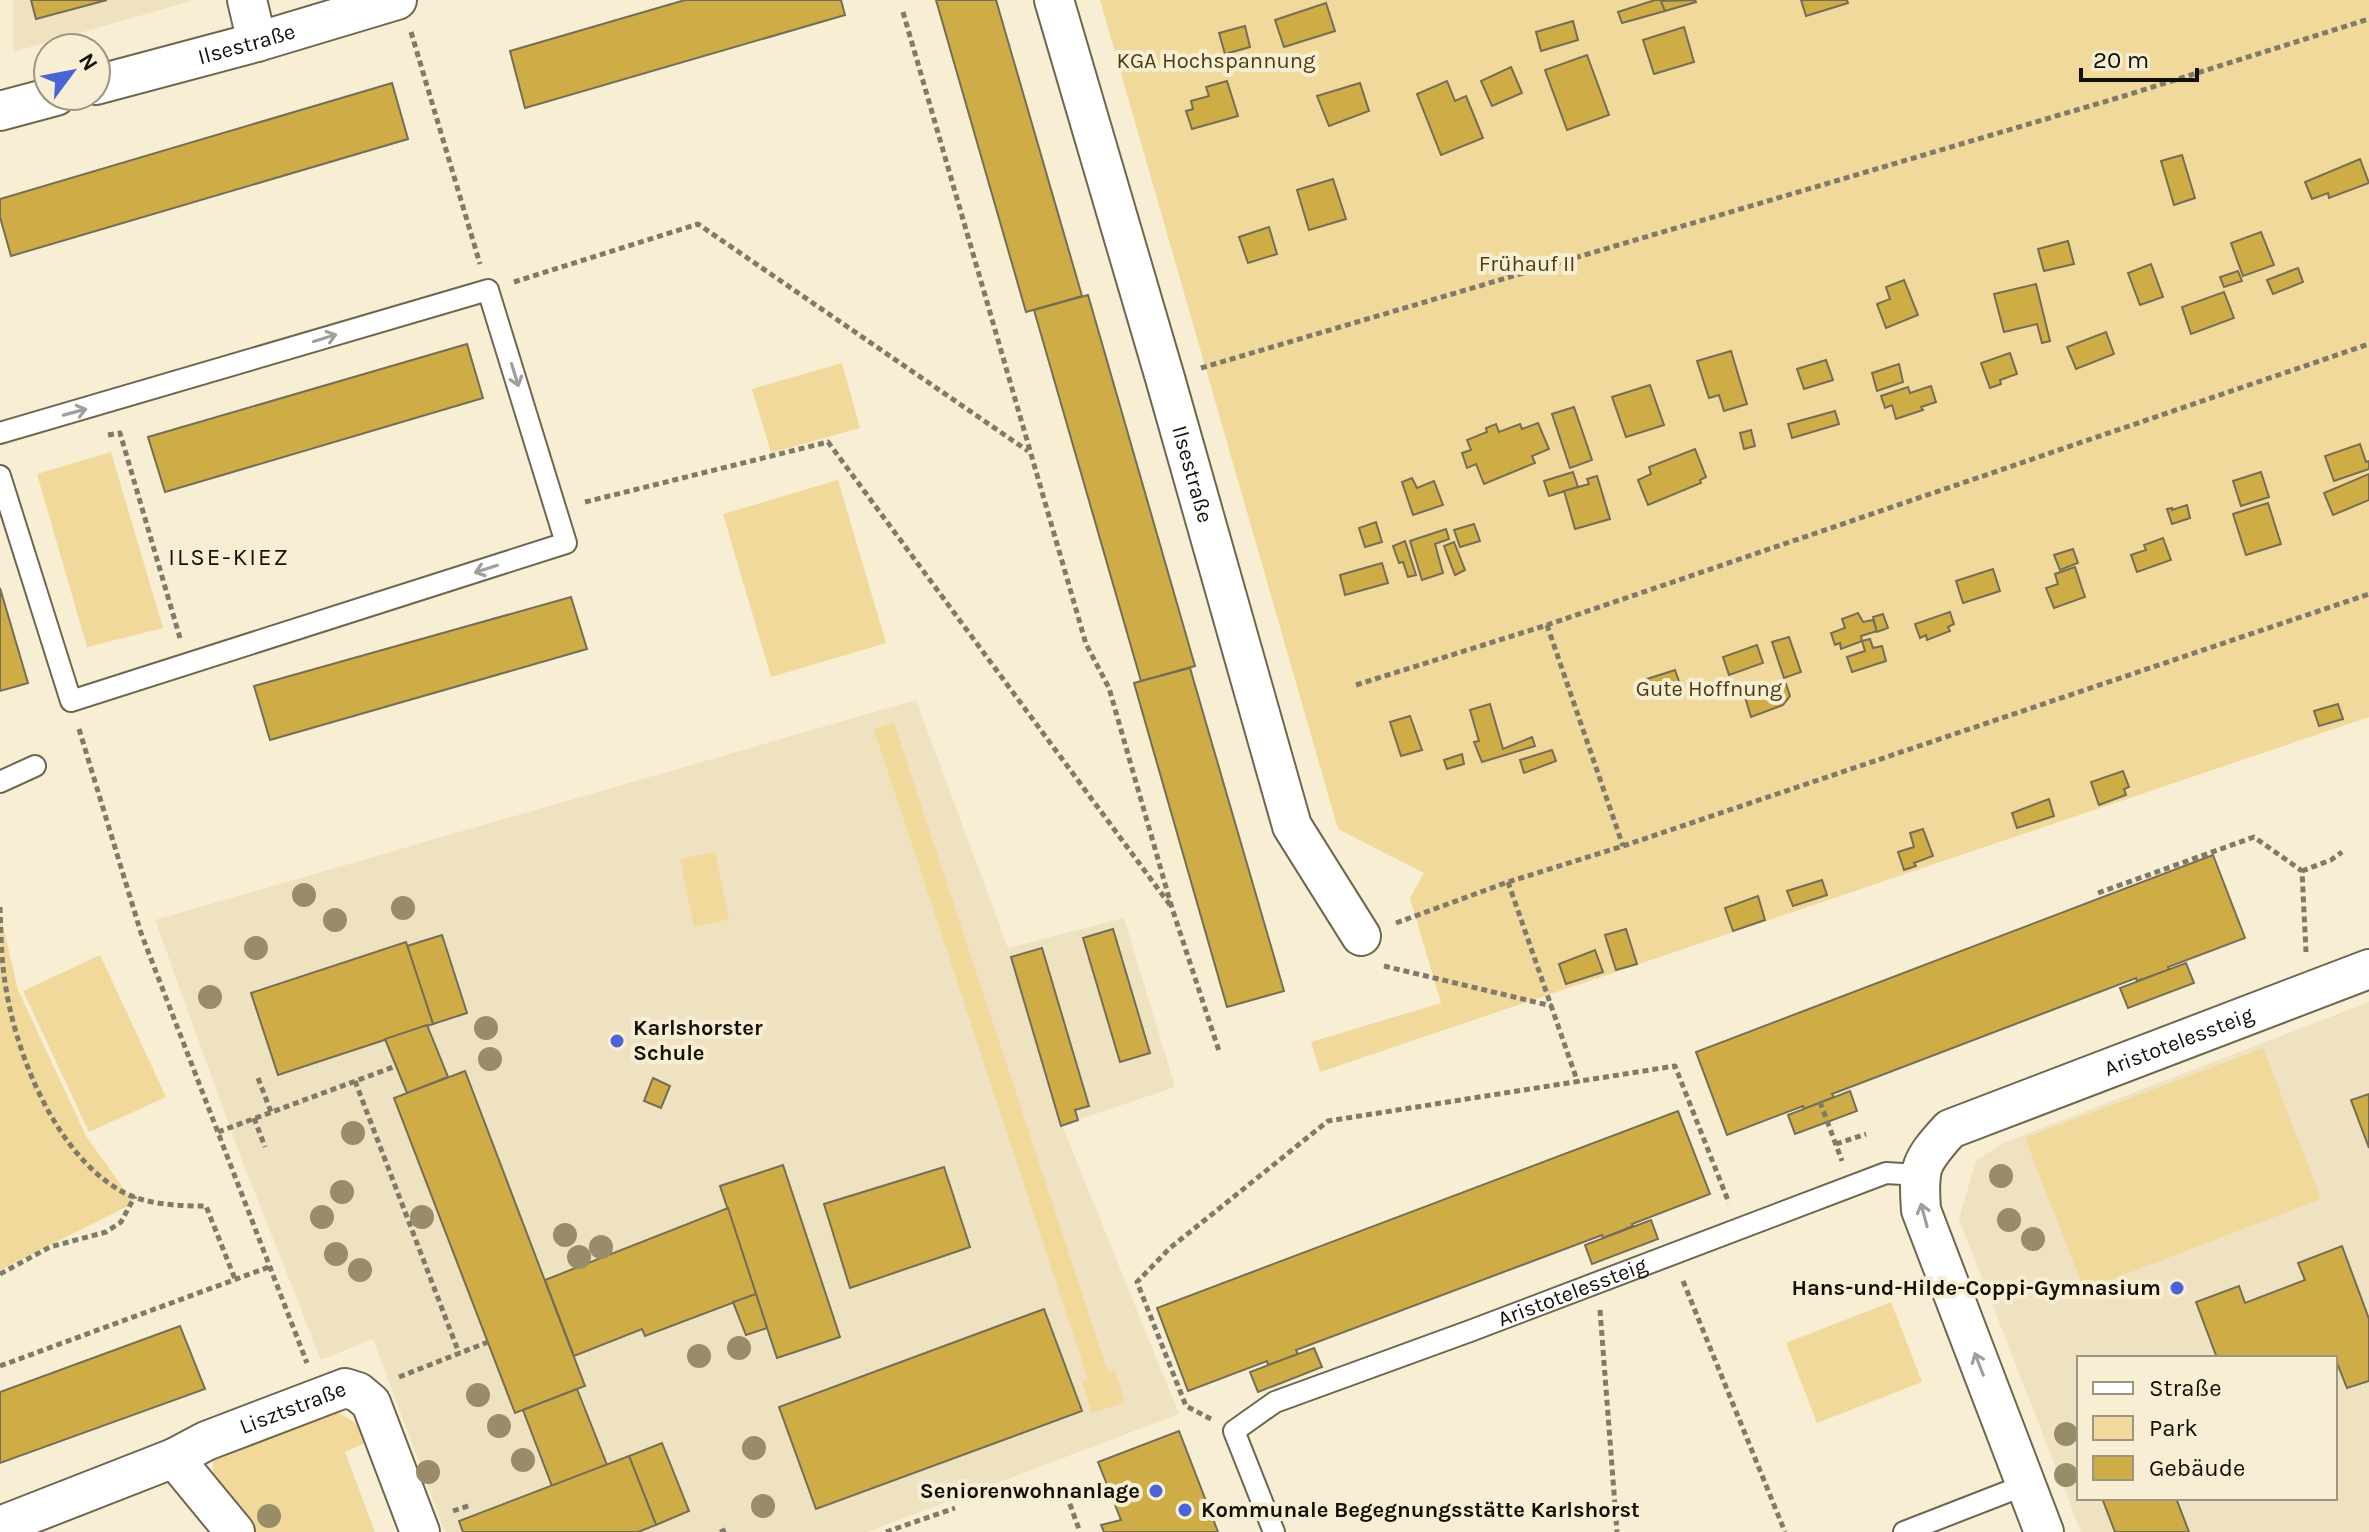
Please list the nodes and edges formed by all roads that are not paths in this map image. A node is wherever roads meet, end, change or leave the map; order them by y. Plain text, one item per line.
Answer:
1 (247, 0) edge
2 (1054, 0) edge
3 (402, 11) edge
4 (257, 42) junction
5 (112, 81) edge
6 (32, 102) edge
7 (0, 111) edge
8 (0, 433) edge
9 (0, 476) edge
10 (35, 766) dead end
11 (0, 782) edge
12 (1361, 936) road end
13 (2369, 969) edge
14 (1919, 1175) junction
15 (174, 1458) junction
16 (2025, 1485) junction
17 (0, 1526) edge
18 (235, 1532) edge
19 (420, 1532) edge
20 (1274, 1532) edge
21 (1904, 1532) edge
22 (2044, 1532) edge

1 - 4 street
2 - 12 street, Ilsestraße
3 - 4 street, Ilsestraße
4 - 5 street, Ilsestraße
6 - 7 street
8 -> 9 lane
10 - 11 lane
13 - 14 street, Aristotelessteig
16 -> 14 street
14 - 20 lane, Aristotelessteig
15 - 17 street, Lisztstraße
15 - 18 street
15 - 19 street, Lisztstraße
16 - 21 lane
16 - 22 street

